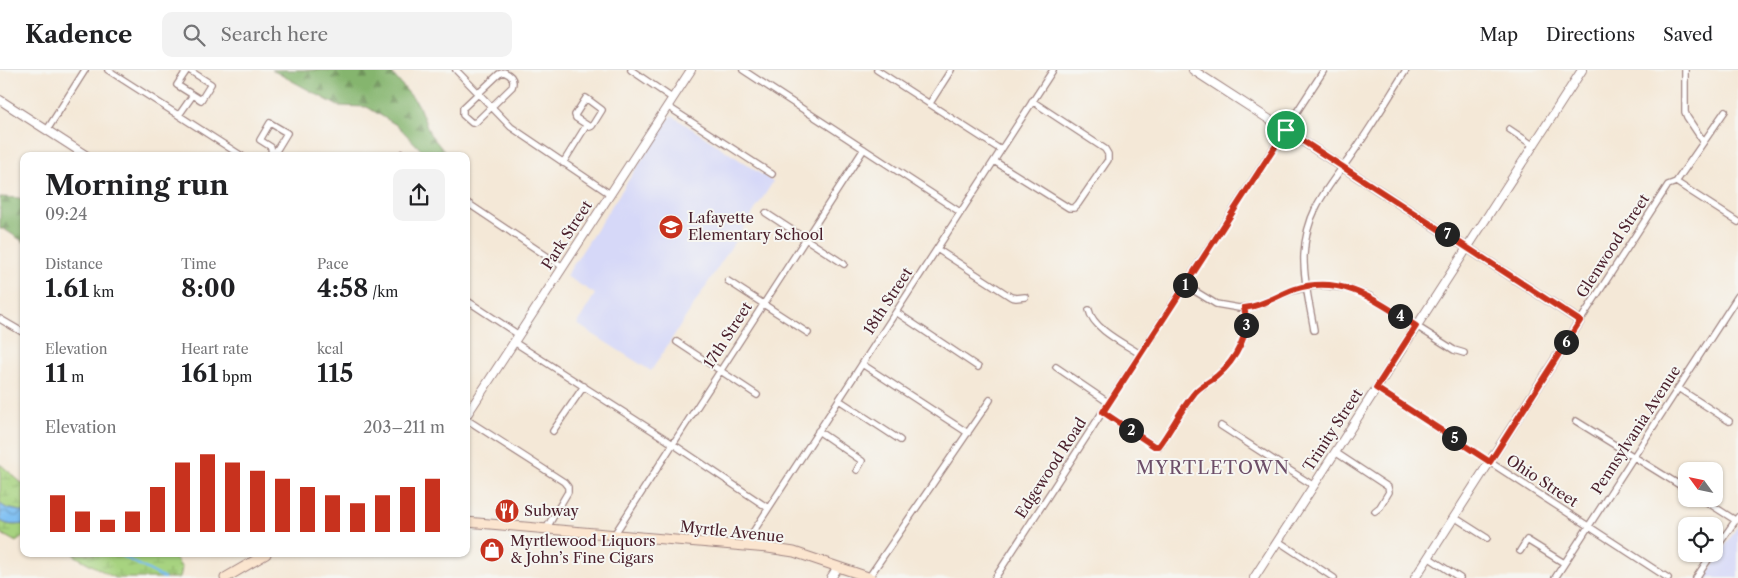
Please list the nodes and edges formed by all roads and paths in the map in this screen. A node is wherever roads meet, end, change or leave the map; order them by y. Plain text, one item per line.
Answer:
1 (85, 70) edge
2 (108, 70) edge
3 (188, 70) edge
4 (456, 70) edge
5 (631, 70) edge
6 (691, 70) edge
7 (743, 70) edge
8 (877, 70) edge
9 (951, 70) edge
10 (1053, 70) edge
11 (1194, 70) edge
12 (1324, 70) edge
13 (1406, 70) edge
14 (1582, 70) edge
15 (1686, 70) edge
16 (478, 93) junction
17 (193, 95) junction
18 (672, 98) junction
19 (0, 100) edge
20 (1032, 101) junction
21 (930, 103) junction
22 (667, 106) junction
23 (492, 107) junction
24 (1725, 110) dead end
25 (180, 115) junction
26 (586, 126) junction
27 (47, 130) junction
28 (1286, 130) junction
29 (1509, 130) dead end
30 (1703, 142) junction
31 (1534, 146) junction
32 (864, 149) junction
33 (1001, 150) junction
34 (81, 152) edge
35 (236, 152) edge
36 (272, 152) edge
37 (275, 152) edge
38 (994, 161) junction
39 (563, 163) junction
40 (1343, 166) junction
41 (772, 174) dead end
42 (1676, 182) junction
43 (610, 194) junction
44 (470, 205) edge
45 (960, 212) junction
46 (766, 213) dead end
47 (1738, 222) edge
48 (805, 239) junction
49 (1468, 247) junction
50 (936, 249) junction
51 (844, 264) dead end
52 (563, 267) junction
53 (728, 281) dead end
54 (1185, 285) junction
55 (1307, 286) junction
56 (1738, 296) edge
57 (1025, 297) dead end
58 (470, 303) edge
59 (763, 304) junction
60 (1244, 308) junction
61 (1089, 310) dead end
62 (896, 312) junction
63 (0, 318) edge
64 (1580, 321) junction
65 (1416, 326) junction
66 (20, 330) edge
67 (1314, 330) dead end
68 (808, 333) dead end
69 (519, 334) junction
70 (514, 342) junction
71 (677, 342) dead end
72 (1464, 353) dead end
73 (1140, 354) junction
74 (862, 364) junction
75 (978, 367) dead end
76 (1056, 367) dead end
77 (720, 370) junction
78 (584, 386) junction
79 (1376, 388) junction
80 (1678, 388) junction
81 (757, 395) dead end
82 (839, 400) junction
83 (990, 400) dead end
84 (1109, 403) junction
85 (470, 404) edge
86 (1103, 412) junction
87 (470, 420) edge
88 (1728, 421) dead end
89 (1576, 422) dead end
90 (1220, 426) dead end
91 (553, 431) dead end
92 (818, 431) junction
93 (968, 433) junction
94 (900, 440) dead end
95 (673, 444) junction
96 (1335, 452) junction
97 (1634, 456) junction
98 (1490, 462) junction
99 (857, 470) dead end
100 (1678, 484) edge
101 (1314, 486) junction
102 (768, 508) junction
103 (1719, 508) edge
104 (1375, 511) dead end
105 (1454, 517) junction
106 (1737, 518) edge
107 (470, 522) edge
108 (1589, 526) junction
109 (546, 529) junction
110 (614, 535) junction
111 (1487, 538) dead end
112 (1723, 538) edge
113 (1278, 541) junction
114 (744, 546) junction
115 (1520, 551) dead end
116 (261, 557) edge
117 (1428, 557) junction
118 (1707, 562) edge
119 (1564, 563) junction
120 (838, 567) junction
121 (225, 578) edge
122 (831, 578) edge
123 (870, 578) edge
124 (995, 578) edge
125 (1254, 578) edge
126 (1334, 578) edge
127 (1415, 578) edge
128 (1460, 578) edge
129 (1555, 578) edge
130 (1668, 578) edge
131 (1696, 578) edge

1 - 27 street
2 - 25 street
3 - 17 street
3 - 17 street
4 - 16 street
5 - 18 street
6 - 18 street, Park Street
7 - 32 street
8 - 21 street
9 - 21 street
10 - 20 street, 18th Street
11 - 28 street
12 - 28 street, Edgewood Road
13 - 40 street
14 - 31 street, Trinity Street
15 - 30 street
16 - 23 street
16 - 23 street
16 - 23 street
17 - 25 street
18 - 22 street, Park Street
19 - 27 street
20 - 33 street, 18th Street
20 - 38 street
21 - 33 street
22 - 41 street
22 - 43 street, Park Street
23 - 39 street
24 - 30 street, Glenwood Street
25 - 35 street
26 - 26 street
26 - 39 street
27 - 34 street
28 - 40 street
28 - 54 street, Edgewood Road
29 - 31 street
30 - 42 street, Glenwood Street
31 - 49 street, Trinity Street
32 - 45 street
32 - 48 street, 17th Street
33 - 38 street, 18th Street
36 - 37 street
38 - 45 street, 18th Street
39 - 43 street
40 - 49 street
40 - 55 street
42 - 47 street
42 - 64 street, Glenwood Street
43 - 52 street, Park Street
44 - 52 street
45 - 50 street, 18th Street
46 - 48 street
48 - 51 street
48 - 59 street, 17th Street
49 - 64 street
49 - 65 street, Trinity Street
50 - 57 street
50 - 62 street, 18th Street
52 - 69 street, Park Street
53 - 59 street
54 - 60 street
54 - 73 street, Edgewood Road
55 - 60 street
55 - 65 street
55 - 67 street
56 - 80 street, Pennsylvania Avenue
58 - 69 street
59 - 68 street
59 - 77 street, 17th Street
60 - 86 street
61 - 73 street
62 - 74 street, 18th Street
62 - 75 street
63 - 66 street
64 - 98 street, Glenwood Street
65 - 72 street
65 - 79 street, Trinity Street
69 - 70 street, Park Street
70 - 78 street
70 - 85 street, Park Street
71 - 77 street
73 - 84 street, Edgewood Road
74 - 82 street, 18th Street
74 - 93 street
76 - 84 street
77 - 81 street
77 - 95 street, 17th Street
78 - 91 street
78 - 95 street
79 - 96 street, Trinity Street
79 - 98 street, Ohio Street
80 - 88 street
80 - 97 street, Pennsylvania Avenue
82 - 92 street, 18th Street
82 - 94 street
83 - 93 street
84 - 86 street, Edgewood Road
86 - 124 street, Edgewood Road
87 - 109 street
89 - 97 street
90 - 101 street
92 - 99 street
92 - 102 street, 18th Street
93 - 123 street
95 - 102 street
95 - 110 street, 17th Street
96 - 101 street, Trinity Street
96 - 104 street
97 - 100 street
97 - 108 street, Pennsylvania Avenue
98 - 105 street, Glenwood Street
98 - 108 street, Ohio Street
101 - 113 street, Trinity Street
102 - 114 street, 18th Street
103 - 106 street
105 - 111 street
105 - 117 street, Glenwood Street
106 - 112 street
107 - 109 main road, Myrtle Avenue
108 - 119 street, Pennsylvania Avenue
108 - 130 street, Ohio Street
109 - 110 main road, Myrtle Avenue
110 - 114 main road, Myrtle Avenue
113 - 125 street, Trinity Street
113 - 126 street
114 - 120 main road, Myrtle Avenue
115 - 119 street
116 - 121 main road
117 - 127 street, Glenwood Street
117 - 128 street
118 - 131 street
119 - 129 street, Pennsylvania Avenue
120 - 122 street
120 - 123 main road, Myrtle Avenue

